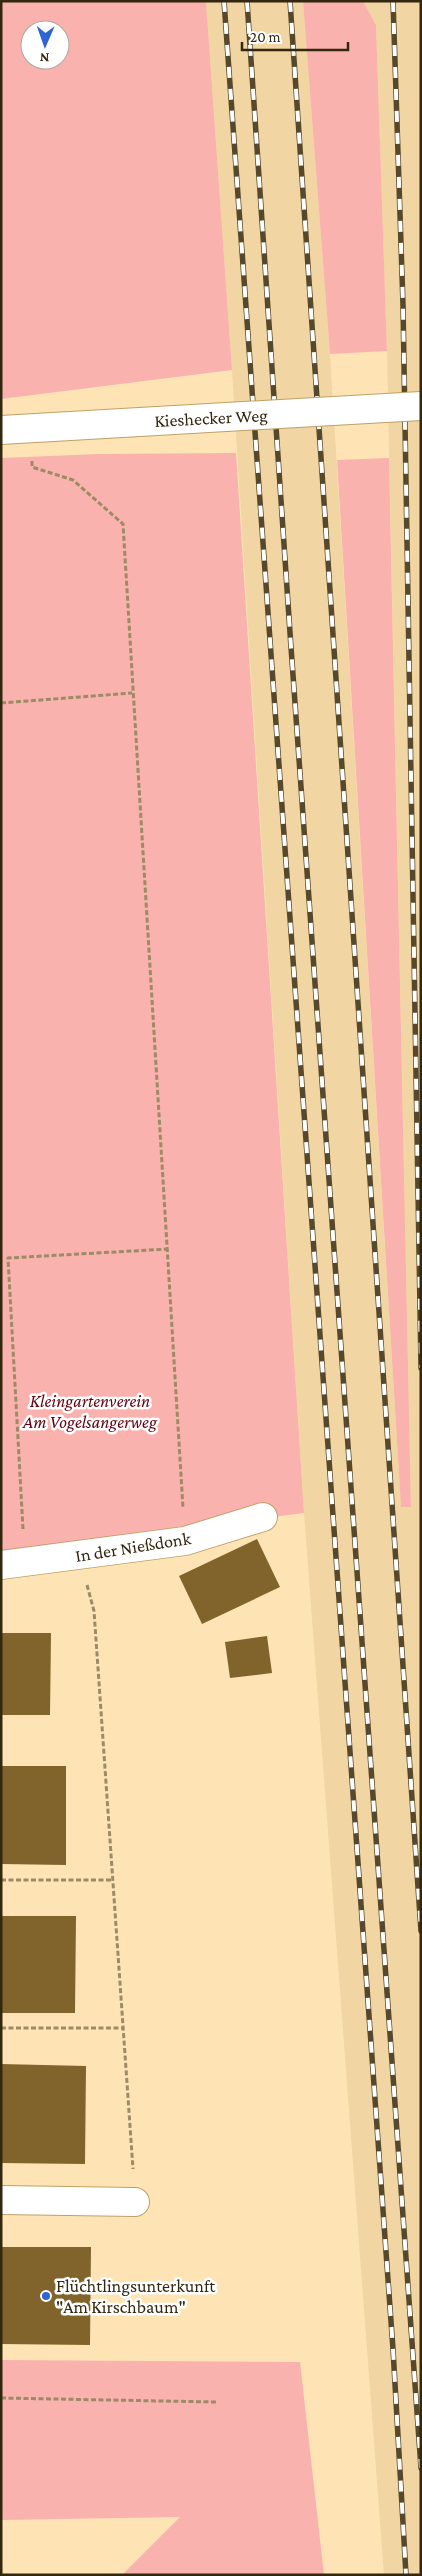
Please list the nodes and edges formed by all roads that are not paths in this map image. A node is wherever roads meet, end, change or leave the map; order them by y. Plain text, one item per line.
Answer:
1 (421, 406) edge
2 (1, 430) edge
3 (262, 1517) dead end
4 (13, 1564) edge
5 (1, 2200) edge
6 (135, 2202) road end

1 - 2 street, Kieshecker Weg, bridge
3 - 4 street, In der Nießdonk
5 - 6 street

